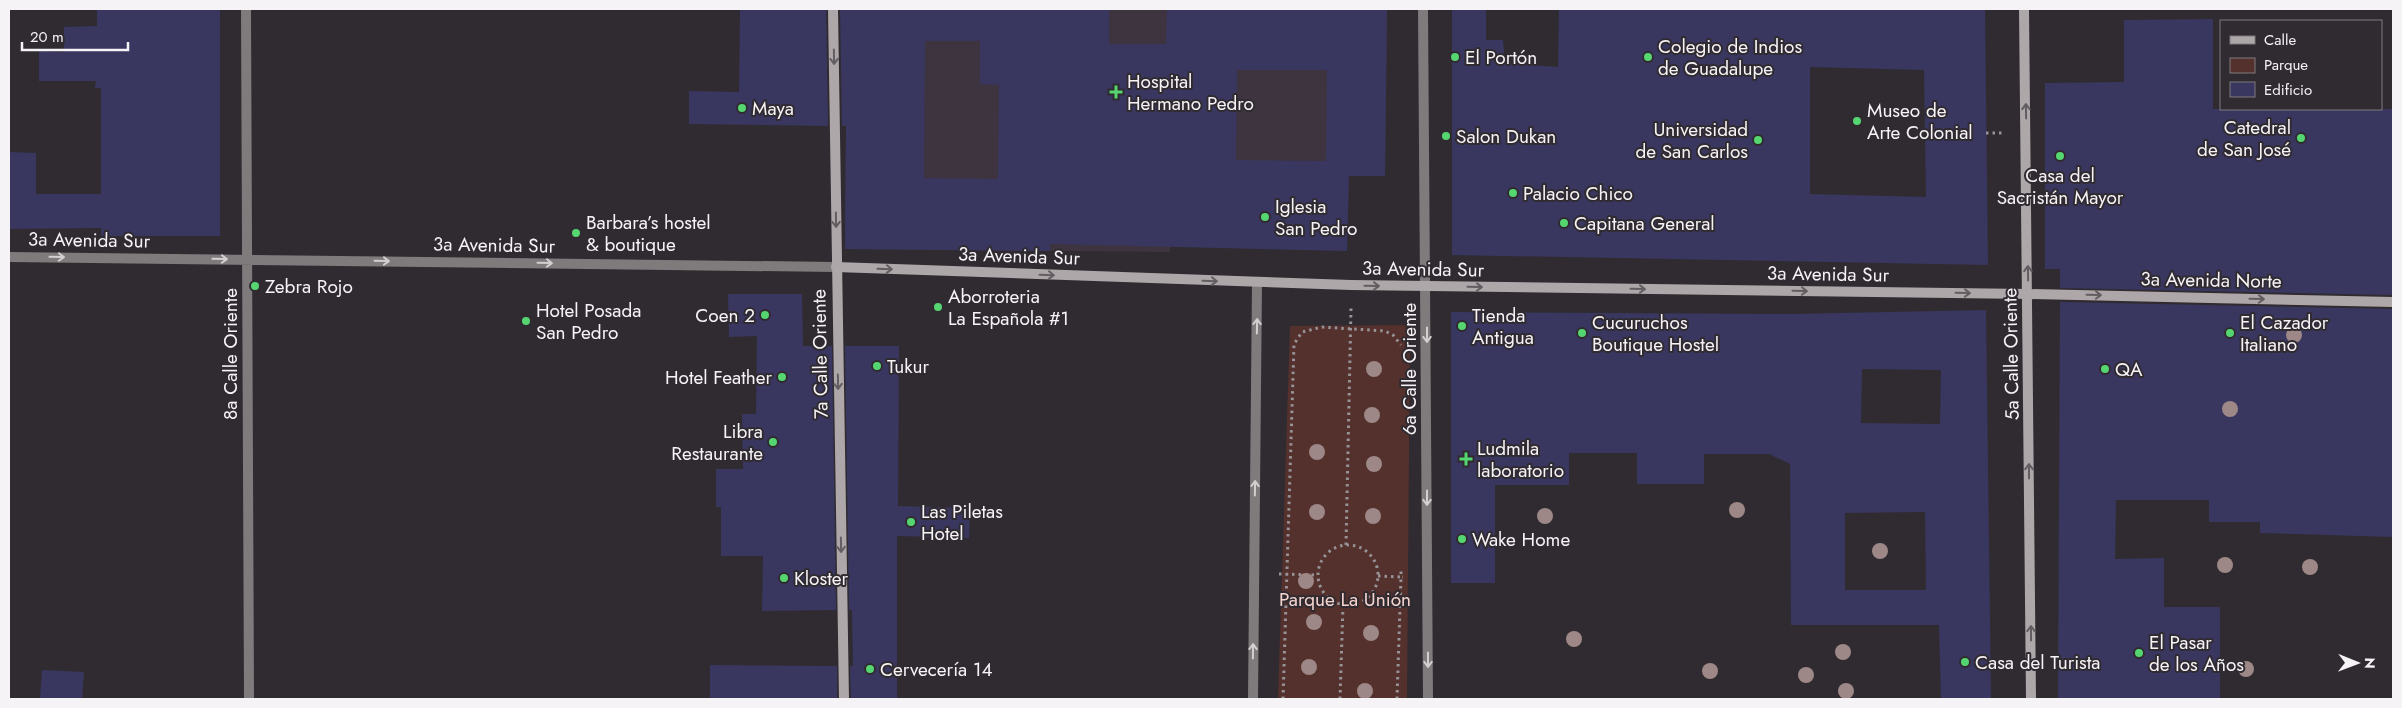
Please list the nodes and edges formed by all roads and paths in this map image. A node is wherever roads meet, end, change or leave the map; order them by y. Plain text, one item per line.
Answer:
1 (246, 9) edge
2 (833, 9) edge
3 (1423, 9) edge
4 (2024, 9) edge
5 (9, 257) edge
6 (247, 260) junction
7 (836, 267) junction
8 (1258, 283) junction
9 (1426, 287) junction
10 (2028, 294) junction
11 (2393, 302) edge
12 (1350, 328) junction
13 (1403, 349) dead end
14 (1346, 545) junction
15 (1401, 567) dead end
16 (1287, 574) junction
17 (1318, 575) junction
18 (1378, 576) junction
19 (1401, 577) junction
20 (1343, 605) junction
21 (249, 699) edge
22 (844, 699) edge
23 (1253, 699) edge
24 (1283, 699) edge
25 (1340, 699) edge
26 (1397, 699) edge
27 (1428, 699) edge
28 (2031, 699) edge

1 - 6 street, 8a Calle Oriente
2 -> 7 street, 7a Calle Oriente
3 - 9 street, 6a Calle Oriente
10 -> 4 street, 5a Calle Oriente
5 -> 6 street, 3a Avenida Sur
6 -> 7 street, 3a Avenida Sur
6 - 21 street, 8a Calle Oriente
7 -> 8 street, 3a Avenida Sur
7 -> 22 street, 7a Calle Oriente
8 -> 9 street, 3a Avenida Sur
23 -> 8 street
9 -> 10 street, 3a Avenida Sur
9 -> 27 street, 6a Calle Oriente
10 -> 11 street, 3a Avenida Norte
28 -> 10 street, 5a Calle Oriente
12 - 13 path
12 - 14 path
12 - 16 path
14 - 17 path
14 - 18 path
15 - 19 path
16 - 17 path
16 - 24 path
17 - 20 path
18 - 19 path
18 - 20 path
19 - 26 path
20 - 25 path

